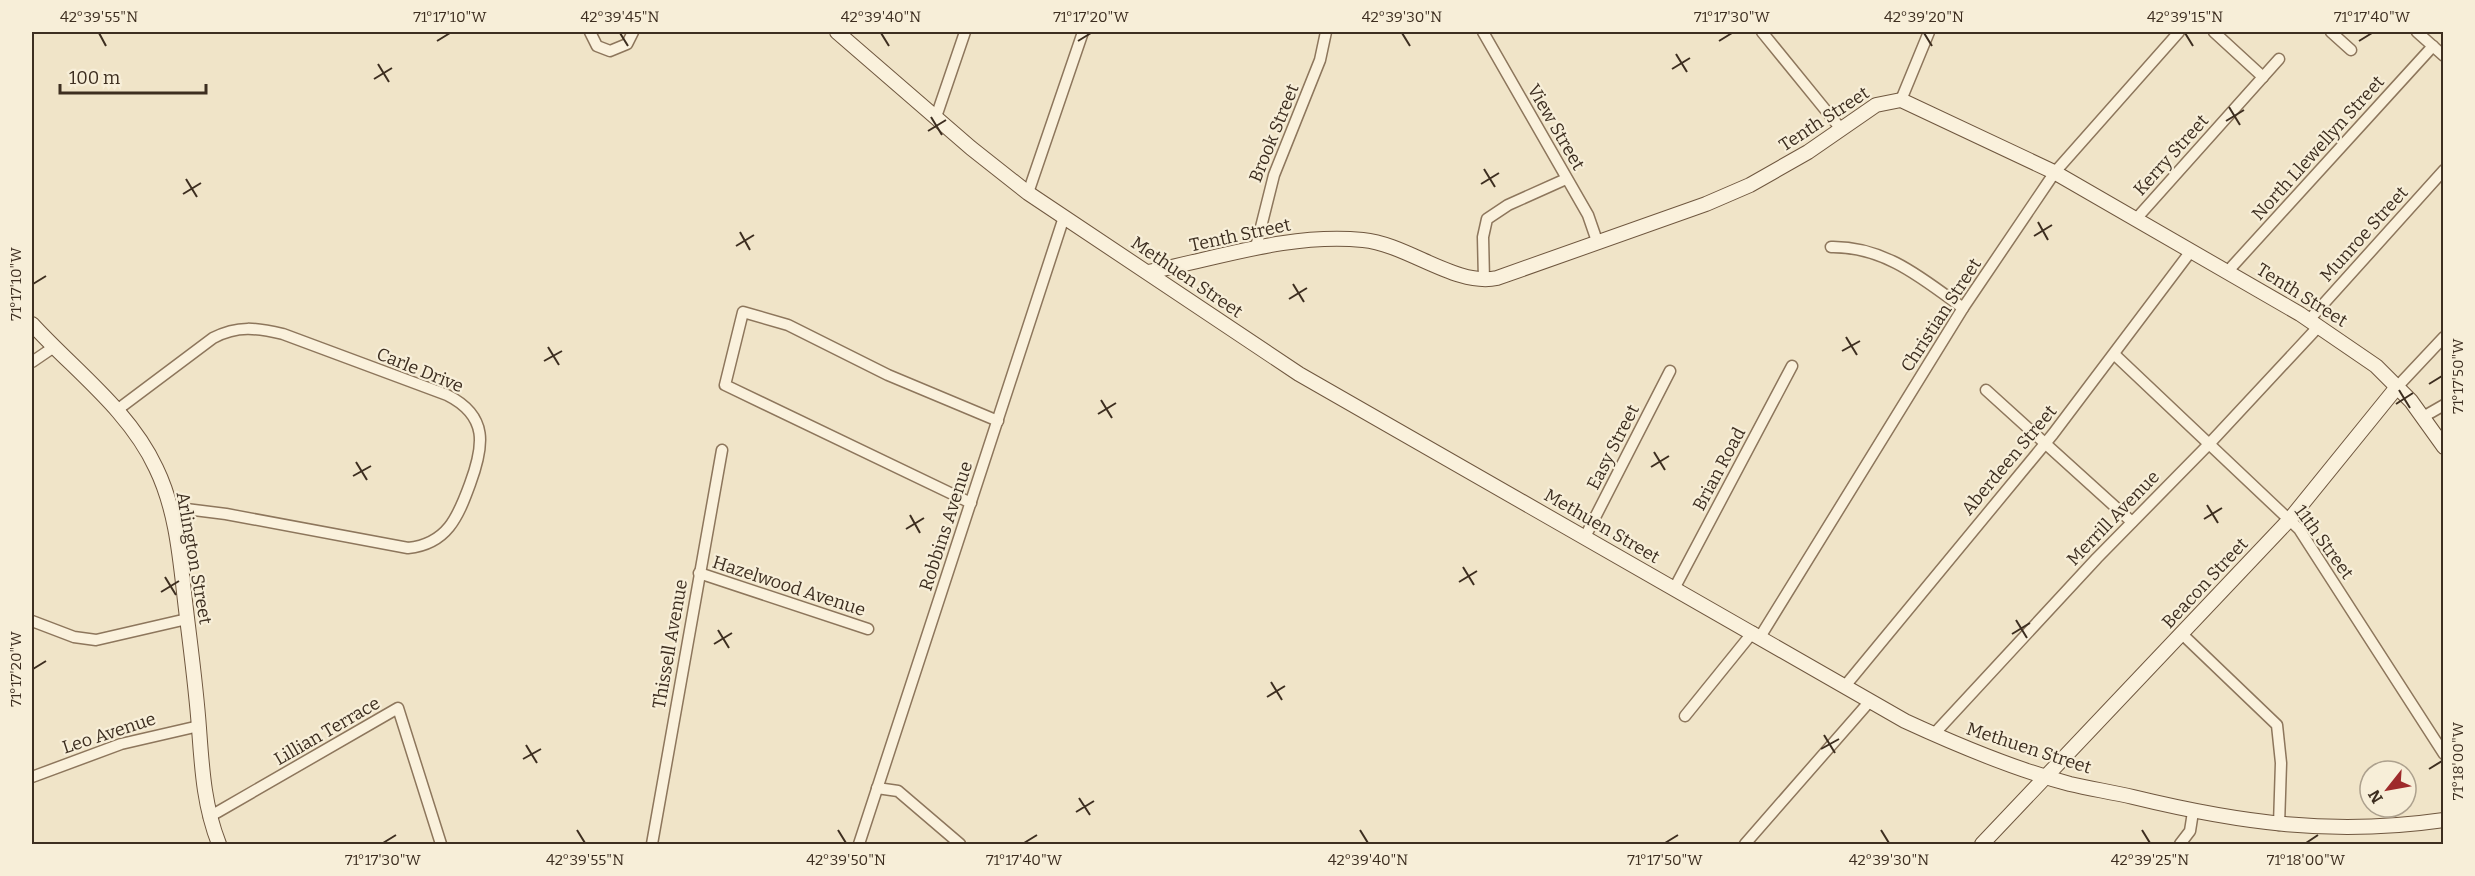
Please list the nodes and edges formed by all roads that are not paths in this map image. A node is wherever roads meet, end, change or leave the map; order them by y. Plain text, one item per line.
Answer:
1 (590, 32) edge
2 (633, 32) edge
3 (837, 32) edge
4 (965, 32) edge
5 (1083, 32) edge
6 (1326, 32) edge
7 (1483, 32) edge
8 (1762, 32) edge
9 (1929, 32) edge
10 (2179, 32) edge
11 (2214, 32) edge
12 (2331, 32) edge
13 (2417, 32) edge
14 (853, 37) edge
15 (2433, 46) junction
16 (2351, 50) dead end
17 (2444, 56) edge
18 (2279, 59) dead end
19 (2263, 77) junction
20 (1900, 100) junction
21 (936, 117) junction
22 (1841, 129) junction
23 (2444, 170) edge
24 (2055, 172) junction
25 (1566, 179) junction
26 (1028, 193) junction
27 (1064, 217) junction
28 (2136, 219) junction
29 (1597, 241) junction
30 (1256, 247) junction
31 (1831, 248) dead end
32 (2191, 251) junction
33 (2228, 271) junction
34 (1148, 272) junction
35 (1484, 280) junction
36 (1963, 308) junction
37 (2314, 323) junction
38 (32, 324) edge
39 (2444, 337) edge
40 (54, 347) junction
41 (2115, 355) junction
42 (32, 362) edge
43 (1792, 366) dead end
44 (1670, 371) dead end
45 (2397, 387) junction
46 (1986, 390) dead end
47 (2444, 405) edge
48 (117, 410) junction
49 (2423, 417) junction
50 (998, 421) junction
51 (2210, 443) junction
52 (2045, 444) junction
53 (2444, 447) edge
54 (723, 450) dead end
55 (971, 503) junction
56 (170, 507) junction
57 (2290, 519) junction
58 (2132, 522) junction
59 (1585, 537) junction
60 (699, 573) junction
61 (1675, 587) junction
62 (187, 619) junction
63 (32, 621) edge
64 (868, 629) dead end
65 (1756, 634) junction
66 (2182, 634) junction
67 (1845, 686) junction
68 (1870, 701) junction
69 (1685, 716) dead end
70 (199, 726) junction
71 (1934, 734) junction
72 (2444, 754) edge
73 (2047, 776) junction
74 (32, 777) edge
75 (878, 788) junction
76 (2193, 812) junction
77 (209, 817) junction
78 (2444, 820) edge
79 (2279, 825) junction
80 (219, 844) edge
81 (441, 844) edge
82 (652, 844) edge
83 (859, 844) edge
84 (960, 844) edge
85 (1745, 844) edge
86 (1982, 844) edge
87 (2183, 844) edge

1 - 2 street
3 - 14 street, Methuen Street
4 - 21 street
5 - 26 street
6 - 30 street, Brook Street
7 - 25 street, View Street
8 - 22 street
9 - 20 street
10 - 24 street, Christian Street
11 - 19 street
12 - 16 street
13 - 15 street
14 - 21 street, Methuen Street
15 - 17 street
15 - 33 street, North Llewellyn Street
18 - 19 street, Kerry Street
19 - 28 street, Kerry Street
20 - 22 street, Tenth Street
20 - 24 street, Tenth Street
21 - 26 street, Methuen Street
22 - 29 street, Tenth Street
23 - 37 street, Munroe Street
24 - 28 street, Tenth Street
24 - 36 street, Christian Street
25 - 29 street, View Street
25 - 35 street
26 - 27 street, Methuen Street
27 - 34 street, Methuen Street
27 - 50 street, Robbins Avenue
28 - 32 street, Tenth Street
29 - 35 street, Tenth Street
30 - 34 street, Tenth Street
30 - 35 street, Tenth Street
31 - 36 street
32 - 33 street, Tenth Street
32 - 41 street, Aberdeen Street
33 - 37 street, Tenth Street
34 - 59 street, Methuen Street
36 - 65 street, Christian Street
37 - 45 street, Tenth Street
37 - 51 street, Merrill Avenue
38 - 40 street, Arlington Street
39 - 45 street, Beacon Street
40 - 42 street
40 - 48 street, Arlington Street
41 - 51 street, 11th Street
41 - 52 street, Aberdeen Street
43 - 61 street, Brian Road
44 - 59 street, Easy Street
45 - 49 street, Tenth Street
45 - 57 street, Beacon Street
46 - 52 street
47 - 49 street
48 - 56 street, Arlington Street
48 - 56 street, Carle Drive
49 - 53 street, Tenth Street
50 - 55 street, Robbins Avenue
50 - 55 street
51 - 57 street, 11th Street
51 - 58 street, Merrill Avenue
52 - 58 street
52 - 67 street, Aberdeen Street
54 - 60 street, Thissell Avenue
55 - 75 street, Robbins Avenue
56 - 62 street, Arlington Street
57 - 66 street, Beacon Street
57 - 72 street, 11th Street
58 - 71 street, Merrill Avenue
59 - 61 street, Methuen Street
60 - 64 street, Hazelwood Avenue
60 - 82 street, Thissell Avenue
61 - 65 street, Methuen Street
62 - 63 street
62 - 70 street, Arlington Street
65 - 67 street, Methuen Street
65 - 69 street, Christian Street
66 - 73 street, Beacon Street
66 - 79 street
67 - 68 street, Methuen Street
68 - 71 street, Methuen Street
68 - 85 street
70 - 74 street, Leo Avenue
70 - 77 street, Arlington Street
71 - 73 street, Methuen Street
73 - 76 street, Methuen Street
73 - 86 street, Beacon Street
75 - 83 street, Robbins Avenue
75 - 84 street
76 - 79 street, Methuen Street
76 - 87 street
77 - 80 street, Arlington Street
77 - 81 street, Lillian Terrace
78 - 79 street, Methuen Street

